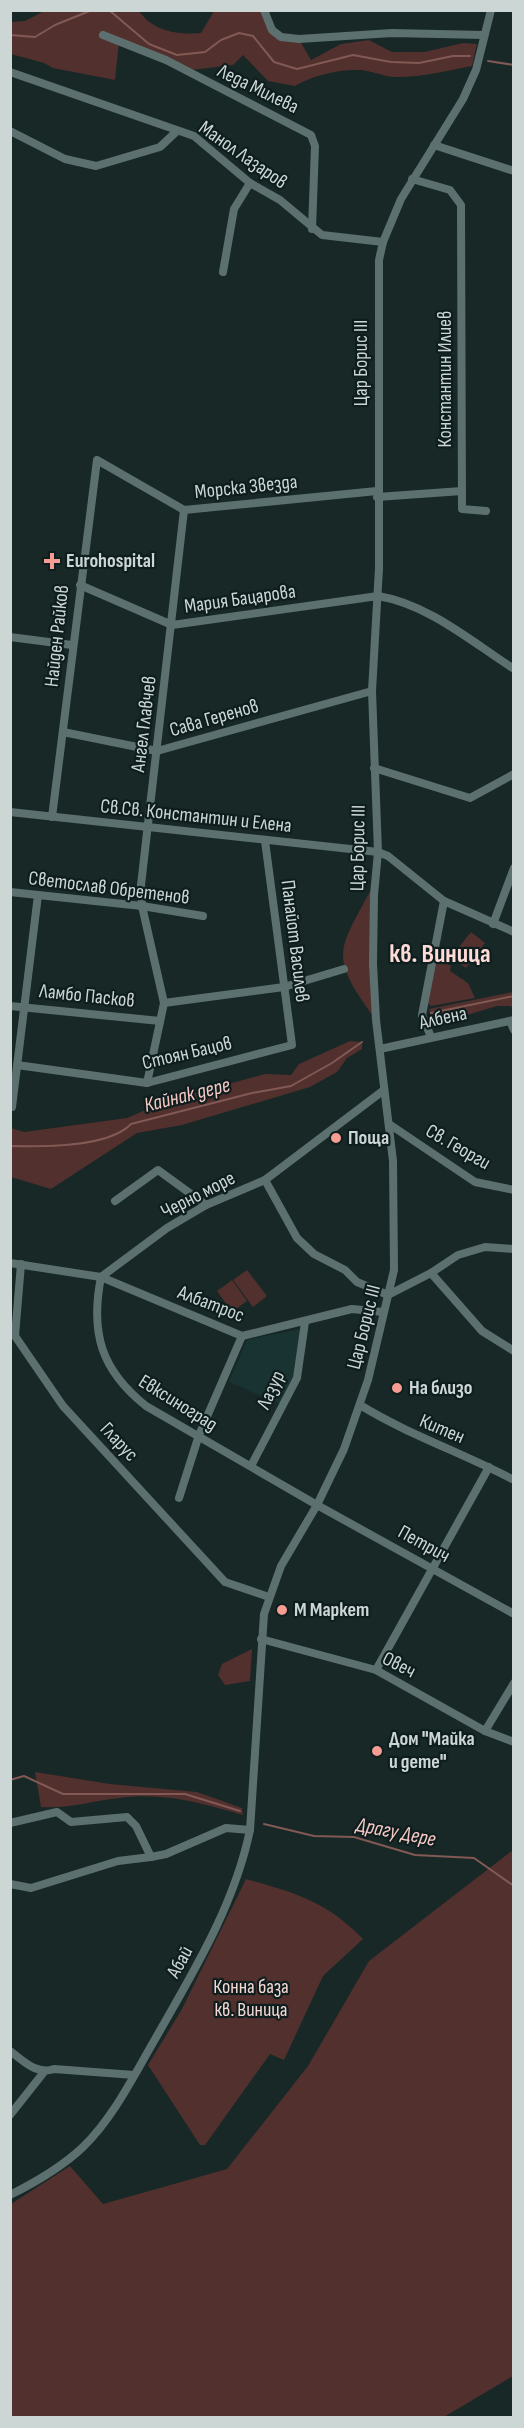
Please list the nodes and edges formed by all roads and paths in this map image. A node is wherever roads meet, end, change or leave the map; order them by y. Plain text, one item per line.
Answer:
1 (264, 10) edge
2 (491, 10) edge
3 (103, 35) dead end
4 (484, 35) junction
5 (10, 72) edge
6 (10, 131) edge
7 (177, 131) junction
8 (434, 145) junction
9 (513, 171) edge
10 (412, 179) junction
11 (250, 183) junction
12 (312, 229) junction
13 (383, 242) junction
14 (223, 272) dead end
15 (97, 460) joint
16 (462, 493) junction
17 (377, 494) junction
18 (184, 510) junction
19 (486, 511) dead end
20 (80, 585) junction
21 (378, 596) junction
22 (172, 625) junction
23 (10, 637) edge
24 (72, 645) junction
25 (513, 669) edge
26 (372, 691) junction
27 (63, 732) junction
28 (158, 751) junction
29 (374, 768) junction
30 (513, 774) edge
31 (10, 812) edge
32 (52, 817) junction
33 (147, 828) junction
34 (265, 841) junction
35 (378, 852) junction
36 (513, 868) edge
37 (10, 892) edge
38 (38, 895) junction
39 (444, 901) junction
40 (142, 906) junction
41 (203, 916) dead end
42 (492, 924) junction
43 (513, 932) edge
44 (344, 969) dead end
45 (284, 987) junction
46 (164, 1003) junction
47 (10, 1006) edge
48 (26, 1006) junction
49 (512, 1020) edge
50 (160, 1021) junction
51 (513, 1030) edge
52 (431, 1037) junction
53 (292, 1045) joint
54 (380, 1049) junction
55 (17, 1065) junction
56 (147, 1083) junction
57 (384, 1090) junction
58 (12, 1107) edge
59 (389, 1125) junction
60 (265, 1180) junction
61 (513, 1190) edge
62 (115, 1201) dead end
63 (206, 1205) junction
64 (513, 1249) edge
65 (10, 1263) edge
66 (21, 1264) junction
67 (431, 1273) junction
68 (101, 1277) junction
69 (388, 1295) junction
70 (384, 1312) junction
71 (305, 1322) junction
72 (242, 1336) junction
73 (513, 1351) edge
74 (360, 1405) junction
75 (199, 1435) junction
76 (251, 1466) junction
77 (489, 1467) junction
78 (513, 1480) edge
79 (179, 1498) dead end
80 (317, 1505) junction
81 (434, 1569) junction
82 (269, 1597) junction
83 (513, 1614) edge
84 (261, 1639) junction
85 (376, 1670) junction
86 (513, 1683) edge
87 (259, 1686) joint
88 (485, 1731) junction
89 (513, 1742) edge
90 (10, 1823) edge
91 (250, 1830) junction
92 (151, 1857) junction
93 (10, 1884) edge
94 (10, 2051) edge
95 (44, 2072) junction
96 (134, 2074) junction
97 (10, 2115) edge
98 (10, 2195) edge

1 - 4 street
2 - 4 street, Цар Борис III
3 - 12 street, Леда Милева
4 - 8 street, Цар Борис III
5 - 7 street, Манол Лазаров
6 - 7 street
7 - 11 street, Манол Лазаров
8 - 9 street
8 - 10 street, Цар Борис III
10 - 13 street, Цар Борис III
10 - 16 street, Константин Илиев
11 - 12 street, Манол Лазаров
11 - 14 street
12 - 13 street, Манол Лазаров
13 - 17 street, Цар Борис III
15 - 18 street, Морска Звезда
15 - 20 street, Найден Райков
16 - 17 street, Морска Звезда
16 - 19 street
17 - 18 street, Морска Звезда
17 - 21 street, Цар Борис III
18 - 22 street, Ангел Главчев
20 - 22 street, Мария Бацарова
20 - 24 street, Найден Райков
21 - 22 street, Мария Бацарова
21 - 25 street
21 - 26 street, Цар Борис III
22 - 28 street, Ангел Главчев
23 - 24 street
24 - 27 street, Найден Райков
26 - 28 street, Сава Геренов
26 - 29 street, Цар Борис III
27 - 28 street, Сава Геренов
27 - 32 street, Найден Райков
28 - 33 street, Ангел Главчев
29 - 30 street
29 - 35 street, Цар Борис III
31 - 32 street, Св.Св. Константин и Елена
32 - 33 street, Св.Св. Константин и Елена
33 - 34 street, Св.Св. Константин и Елена
33 - 40 street, Ангел Главчев
34 - 35 street, Св.Св. Константин и Елена
34 - 45 street, Панайот Василев
35 - 39 street
35 - 54 street, Цар Борис III
36 - 42 street
37 - 38 street, Светослав Обретенов
38 - 40 street, Светослав Обретенов
38 - 48 street
39 - 42 street
39 - 52 street
40 - 41 street, Светослав Обретенов
40 - 46 street, Ангел Главчев
42 - 43 street
44 - 45 street, Ламбо Пасков
45 - 46 street, Ламбо Пасков
45 - 53 street, Панайот Василев
46 - 50 street, Ангел Главчев
47 - 48 street, Ламбо Пасков
48 - 50 street, Ламбо Пасков
48 - 55 street
49 - 51 street
49 - 52 street, Албена
50 - 56 street, Ангел Главчев
52 - 54 street, Албена
53 - 56 street, Стоян Бацов
54 - 57 street, Цар Борис III
55 - 56 street, Стоян Бацов
55 - 58 street
57 - 59 street, Цар Борис III
57 - 60 street, Черно море
59 - 61 street, Св. Георги
59 - 69 street, Цар Борис III
60 - 63 street, Черно море
60 - 69 street
62 - 63 street
63 - 68 street, Черно море
64 - 67 street
65 - 66 street
66 - 68 street
66 - 82 street, Гларус
67 - 69 street
67 - 73 street
68 - 72 street, Албатрос
68 - 75 street, Евксиноград
69 - 70 street, Цар Борис III
70 - 71 street, Албатрос
70 - 74 street, Цар Борис III
71 - 72 street, Албатрос
71 - 76 street, Лазур
72 - 75 street
74 - 77 street, Китен
74 - 80 street, Цар Борис III
75 - 76 street, Евксиноград
75 - 79 street
76 - 80 street, Евксиноград
77 - 78 street, Китен
77 - 81 street
80 - 81 street, Петрич
80 - 82 street, Цар Борис III
81 - 83 street, Петрич
81 - 85 street
82 - 84 street, Цар Борис III
84 - 85 street, Овеч
84 - 87 street, Цар Борис III
85 - 88 street, Овеч
86 - 88 street
87 - 91 street, Абай
88 - 89 street, Овеч
90 - 92 street
91 - 92 street
91 - 96 street, Абай
92 - 93 street
94 - 95 street
95 - 96 street
95 - 97 street
96 - 98 street, Абай

